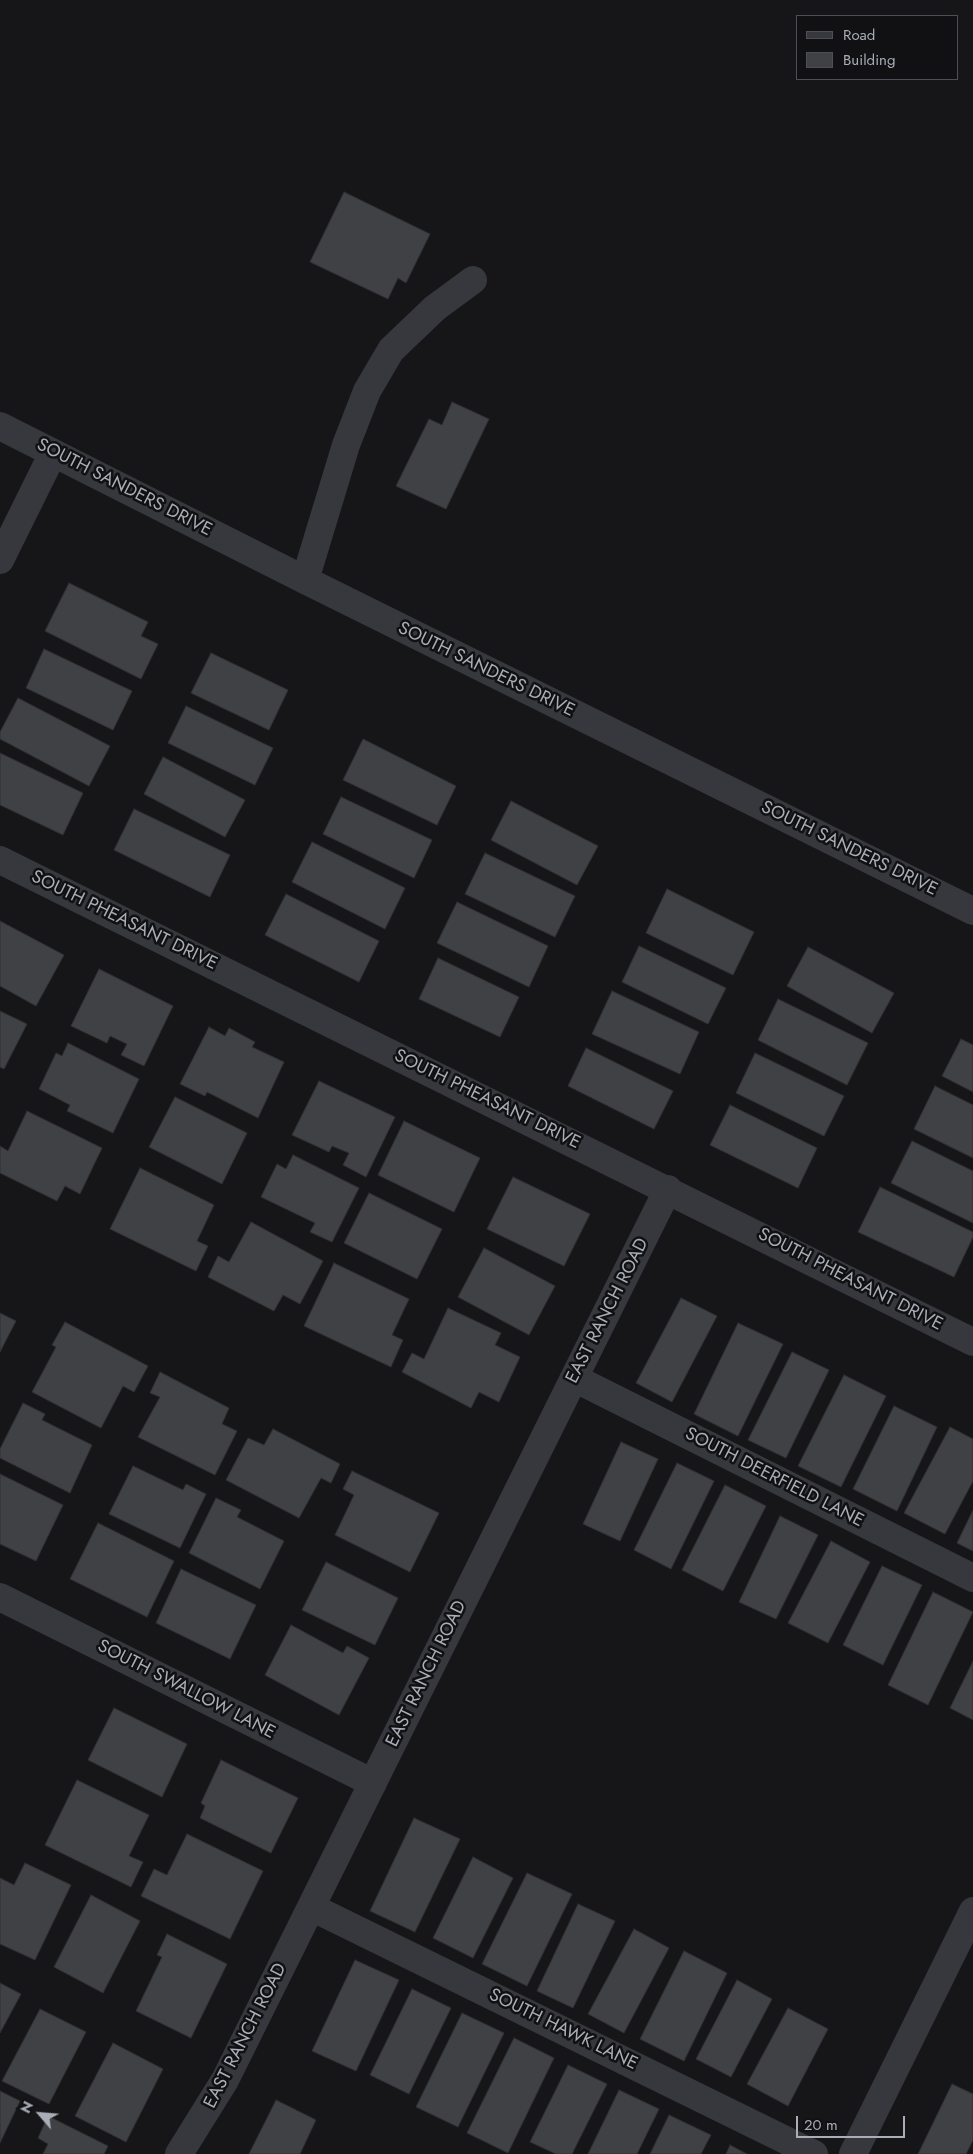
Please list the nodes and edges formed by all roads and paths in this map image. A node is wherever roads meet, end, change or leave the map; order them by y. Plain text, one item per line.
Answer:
1 (473, 280) dead end
2 (0, 426) edge
3 (53, 452) junction
4 (0, 560) edge
5 (305, 580) junction
6 (0, 860) edge
7 (973, 911) edge
8 (668, 1189) junction
9 (973, 1342) edge
10 (574, 1378) junction
11 (973, 1578) edge
12 (0, 1597) edge
13 (372, 1783) junction
14 (312, 1907) junction
15 (973, 1911) edge
16 (179, 2154) edge
17 (814, 2154) edge
18 (853, 2154) edge

1 - 5 street
2 - 3 street, SOUTH SANDERS DRIVE
3 - 4 street
3 - 5 street, SOUTH SANDERS DRIVE
5 - 7 street, SOUTH SANDERS DRIVE
6 - 8 street, SOUTH PHEASANT DRIVE
8 - 9 street, SOUTH PHEASANT DRIVE
8 - 10 street, EAST RANCH ROAD
10 - 11 street, SOUTH DEERFIELD LANE
10 - 13 street, EAST RANCH ROAD
12 - 13 street, SOUTH SWALLOW LANE
13 - 14 street, EAST RANCH ROAD
14 - 16 street, EAST RANCH ROAD
14 - 17 street, SOUTH HAWK LANE
15 - 18 street

